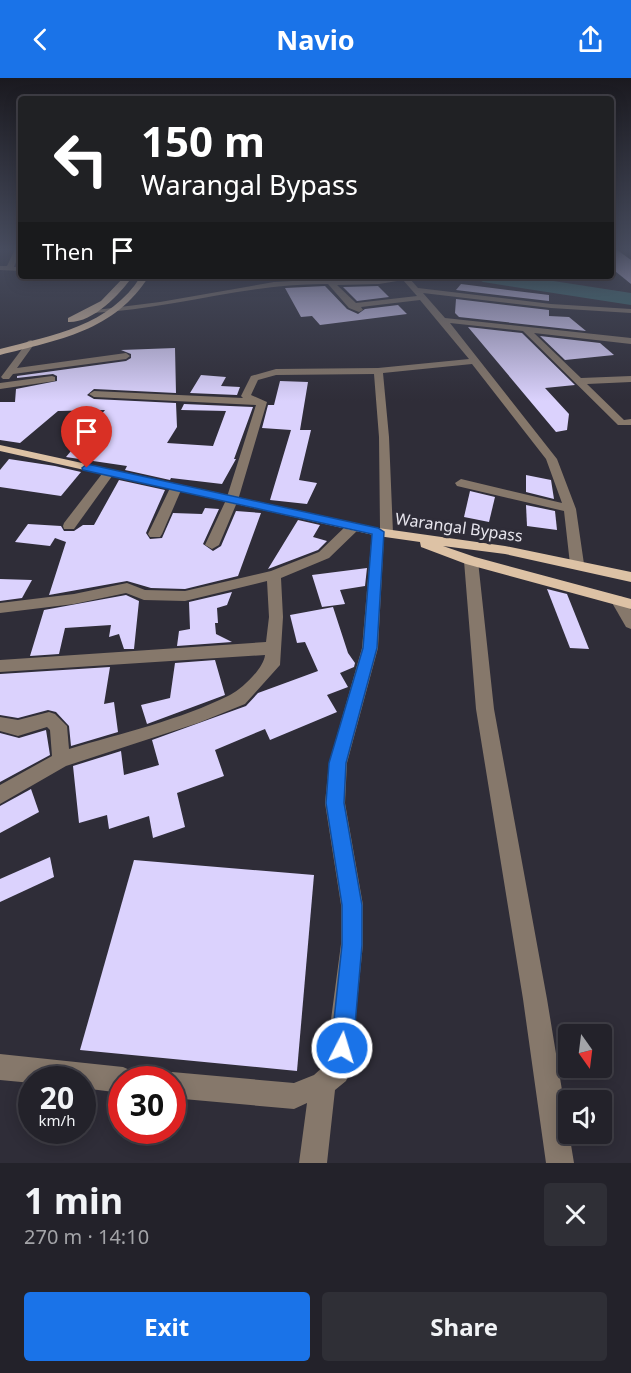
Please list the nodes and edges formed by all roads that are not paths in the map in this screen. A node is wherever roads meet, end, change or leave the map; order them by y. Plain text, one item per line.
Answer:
1 (109, 300) edge
2 (129, 300) edge
3 (181, 300) edge
4 (346, 300) edge
5 (388, 300) edge
6 (425, 300) edge
7 (481, 300) edge
8 (352, 306) junction
9 (119, 310) junction
10 (92, 311) junction
11 (631, 311) edge
12 (367, 314) dead end
13 (443, 320) junction
14 (59, 324) dead end
15 (525, 329) junction
16 (16, 338) dead end
17 (631, 341) edge
18 (0, 342) edge
19 (31, 343) junction
20 (0, 352) edge
21 (126, 356) dead end
22 (474, 361) junction
23 (378, 371) junction
24 (9, 372) junction
25 (631, 378) edge
26 (52, 379) dead end
27 (581, 381) junction
28 (0, 385) edge
29 (94, 394) dead end
30 (262, 402) junction
31 (626, 422) edge
32 (631, 433) edge
33 (0, 448) edge
34 (109, 472) junction
35 (461, 483) dead end
36 (176, 488) junction
37 (232, 500) junction
38 (570, 509) junction
39 (69, 526) dead end
40 (354, 526) junction
41 (382, 533) junction
42 (155, 534) dead end
43 (406, 537) junction
44 (212, 545) dead end
45 (471, 561) junction
46 (577, 564) junction
47 (274, 575) junction
48 (631, 577) edge
49 (624, 603) edge
50 (0, 608) edge
51 (631, 623) edge
52 (273, 648) junction
53 (0, 666) edge
54 (0, 724) edge
55 (61, 760) junction
56 (0, 795) edge
57 (0, 1066) edge
58 (108, 1078) edge
59 (323, 1084) junction
60 (186, 1086) edge
61 (313, 1163) edge
62 (560, 1163) edge

1 - 10 main road
2 - 9 main road
3 - 9 street
4 - 8 street
5 - 8 street
6 - 13 street
7 - 11 street
8 - 12 street
9 - 10 street
9 - 19 main road
10 - 14 main road
13 - 15 street
13 - 22 street
15 - 17 street
15 - 27 street
16 - 18 main road
19 - 20 main road
19 - 24 street
21 - 24 street
22 - 23 street
22 - 38 street
23 - 30 street
23 - 41 street
24 - 28 street
25 - 27 street
26 - 28 street
27 - 31 street
29 - 30 street
30 - 37 street
31 - 32 street
33 - 34 main road, Warangal Bypass
34 - 36 main road, Warangal Bypass
34 - 39 street
35 - 38 street
36 - 37 main road, Warangal Bypass
36 - 42 street
37 - 40 main road, Warangal Bypass
37 - 44 street
38 - 46 street
40 - 41 main road, Warangal Bypass
40 - 47 street
41 - 43 main road, Warangal Bypass
41 - 59 street
43 - 45 main road
43 - 46 main road, Warangal Bypass
45 - 49 main road
45 - 62 street
46 - 48 main road, Warangal Bypass
47 - 50 street
47 - 52 street
49 - 51 street
52 - 53 street
52 - 55 street
54 - 55 street
55 - 56 street
57 - 58 street
59 - 60 street
59 - 61 street

